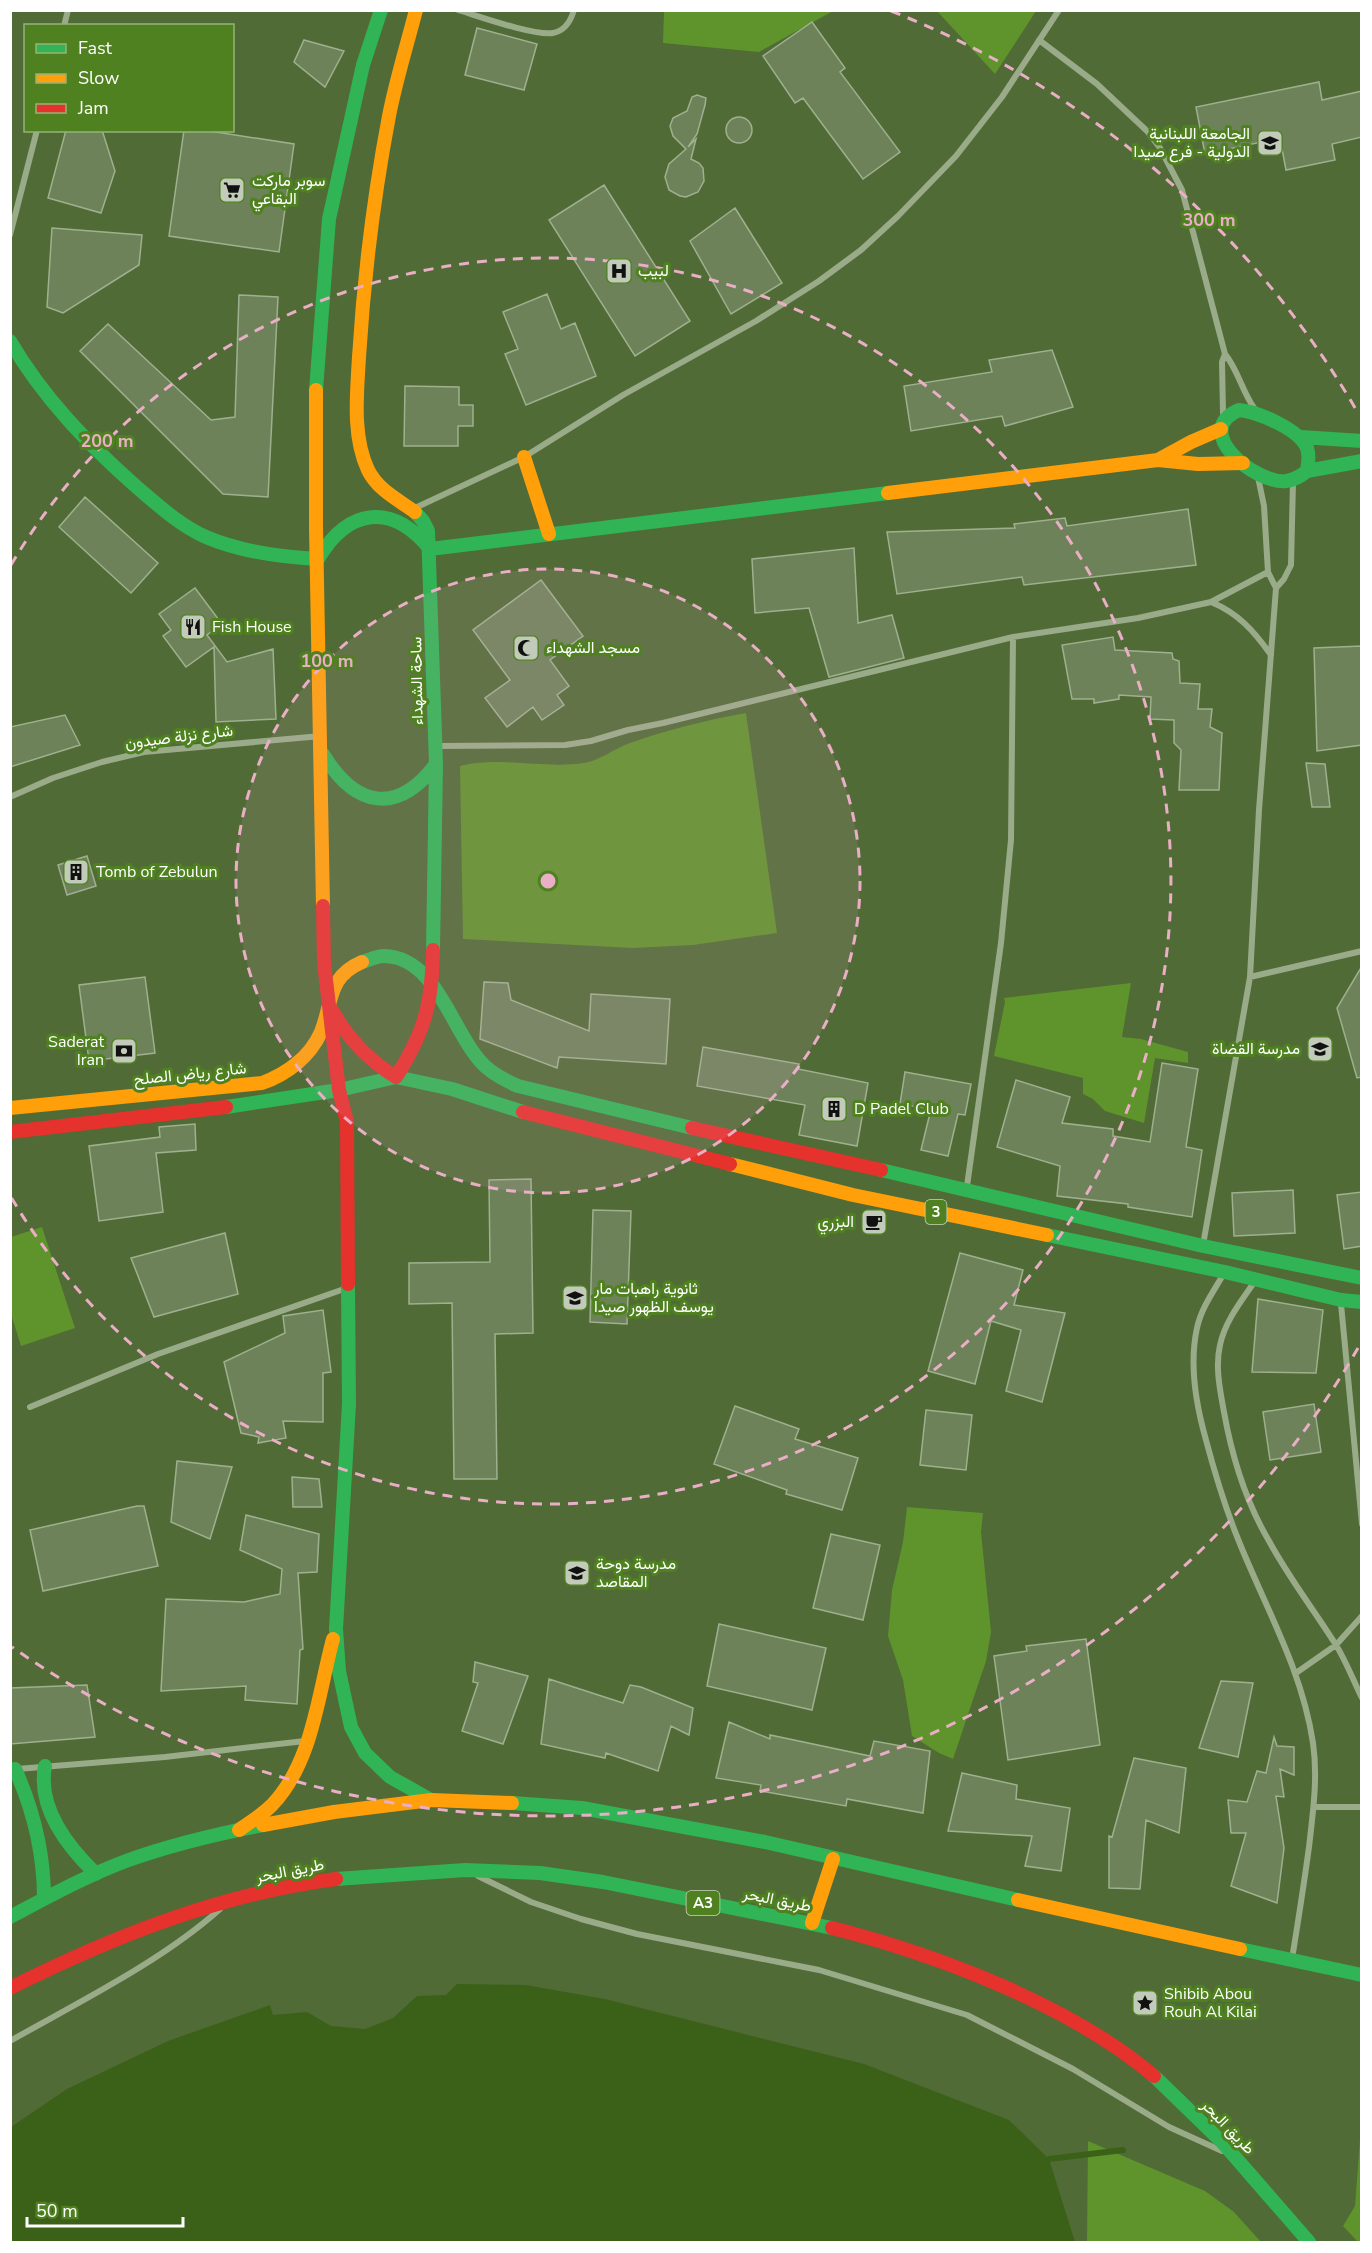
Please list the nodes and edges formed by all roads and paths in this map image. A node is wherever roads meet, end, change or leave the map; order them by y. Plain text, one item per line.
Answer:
1 (381, 10) edge
2 (416, 10) edge
3 (458, 10) edge
4 (574, 10) edge
5 (1059, 10) edge
6 (1039, 40) junction
7 (36, 132) edge
8 (10, 235) edge
9 (10, 341) edge
10 (1225, 354) junction
11 (1259, 416) junction
12 (1222, 424) junction
13 (1302, 437) junction
14 (1362, 441) edge
15 (524, 457) junction
16 (1158, 460) junction
17 (1362, 461) edge
18 (1243, 463) junction
19 (1256, 471) junction
20 (1307, 471) junction
21 (1293, 479) junction
22 (412, 510) junction
23 (398, 521) junction
24 (549, 534) junction
25 (430, 549) junction
26 (318, 560) junction
27 (1268, 572) junction
28 (1276, 588) junction
29 (1210, 602) junction
30 (1013, 637) junction
31 (1271, 655) junction
32 (321, 736) junction
33 (435, 746) junction
34 (322, 753) junction
35 (436, 764) junction
36 (10, 797) edge
37 (1362, 951) edge
38 (1250, 977) junction
39 (432, 987) junction
40 (329, 1003) junction
41 (396, 1077) junction
42 (370, 1082) junction
43 (339, 1090) junction
44 (10, 1108) edge
45 (347, 1122) junction
46 (10, 1132) edge
47 (967, 1189) junction
48 (1203, 1246) junction
49 (1225, 1272) junction
50 (1362, 1278) edge
51 (1256, 1279) junction
52 (348, 1288) junction
53 (1341, 1300) junction
54 (1362, 1302) edge
55 (30, 1407) dead end
56 (1362, 1524) edge
57 (1362, 1616) edge
58 (336, 1629) junction
59 (1336, 1645) junction
60 (1296, 1673) junction
61 (1362, 1698) edge
62 (332, 1714) junction
63 (309, 1740) junction
64 (45, 1766) junction
65 (13, 1769) edge
66 (431, 1800) junction
67 (1314, 1807) junction
68 (1362, 1807) edge
69 (238, 1830) junction
70 (833, 1859) junction
71 (464, 1869) junction
72 (96, 1874) junction
73 (44, 1899) junction
74 (230, 1900) junction
75 (10, 1917) edge
76 (812, 1923) junction
77 (1291, 1961) junction
78 (1362, 1975) edge
79 (10, 1988) edge
80 (10, 2041) edge
81 (1237, 2158) junction
82 (1310, 2242) edge

1 - 26 main road
2 - 22 main road, ساحة الشهداء
3 - 4 street
5 - 6 street
6 - 10 street
6 - 15 street
7 - 8 street
9 - 26 main road
10 - 11 street
10 - 12 street
11 - 12 main road
11 - 13 main road
12 - 16 main road
12 - 18 main road
13 - 14 main road
13 - 20 main road
15 - 22 street
15 - 24 main road
16 - 18 main road
16 - 24 main road
17 - 20 main road
18 - 19 main road
19 - 21 main road
19 - 27 street
20 - 21 main road
21 - 28 street
22 - 23 street
22 - 25 main road, ساحة الشهداء
23 - 25 main road
23 - 26 main road
24 - 25 main road
25 - 33 main road, ساحة الشهداء
26 - 32 main road
27 - 28 street
27 - 29 street
28 - 31 street
29 - 30 street
29 - 31 street
30 - 33 street
30 - 47 street
31 - 38 street
32 - 34 main road
32 - 36 street, شارع نزلة صيدون
33 - 35 main road, ساحة الشهداء
34 - 35 main road
34 - 40 main road
35 - 39 main road, ساحة الشهداء
37 - 38 street
38 - 48 street
39 - 40 main road
39 - 41 main road, ساحة الشهداء
39 - 47 main road, 3
40 - 41 main road
40 - 43 main road
40 - 44 main road, شارع رياض الصلح
41 - 42 main road
41 - 49 main road, 3
42 - 43 main road
42 - 45 main road
43 - 45 main road
43 - 46 main road
45 - 52 main road
47 - 48 main road, 3
48 - 50 main road, 3
49 - 51 main road, 3
49 - 60 street
51 - 53 main road, 3
51 - 59 street
52 - 55 street
52 - 58 main road
53 - 54 main road, 3
53 - 56 street
57 - 59 street
58 - 62 main road
58 - 62 main road
59 - 60 street
59 - 61 street
60 - 67 street
62 - 63 main road
62 - 66 main road
63 - 64 street
63 - 69 main road
64 - 65 street
64 - 72 main road
65 - 73 main road
66 - 69 main road
66 - 70 main road
67 - 68 street
67 - 77 street
69 - 72 main road
70 - 76 main road
70 - 77 main road
71 - 74 main road, طريق البحر / A3
71 - 76 main road, طريق البحر / A3
71 - 81 street
72 - 73 main road
73 - 75 main road
74 - 79 main road, طريق البحر / A3
74 - 80 street
76 - 81 main road, طريق البحر / A3
77 - 78 main road
81 - 82 main road, طريق البحر / A3

